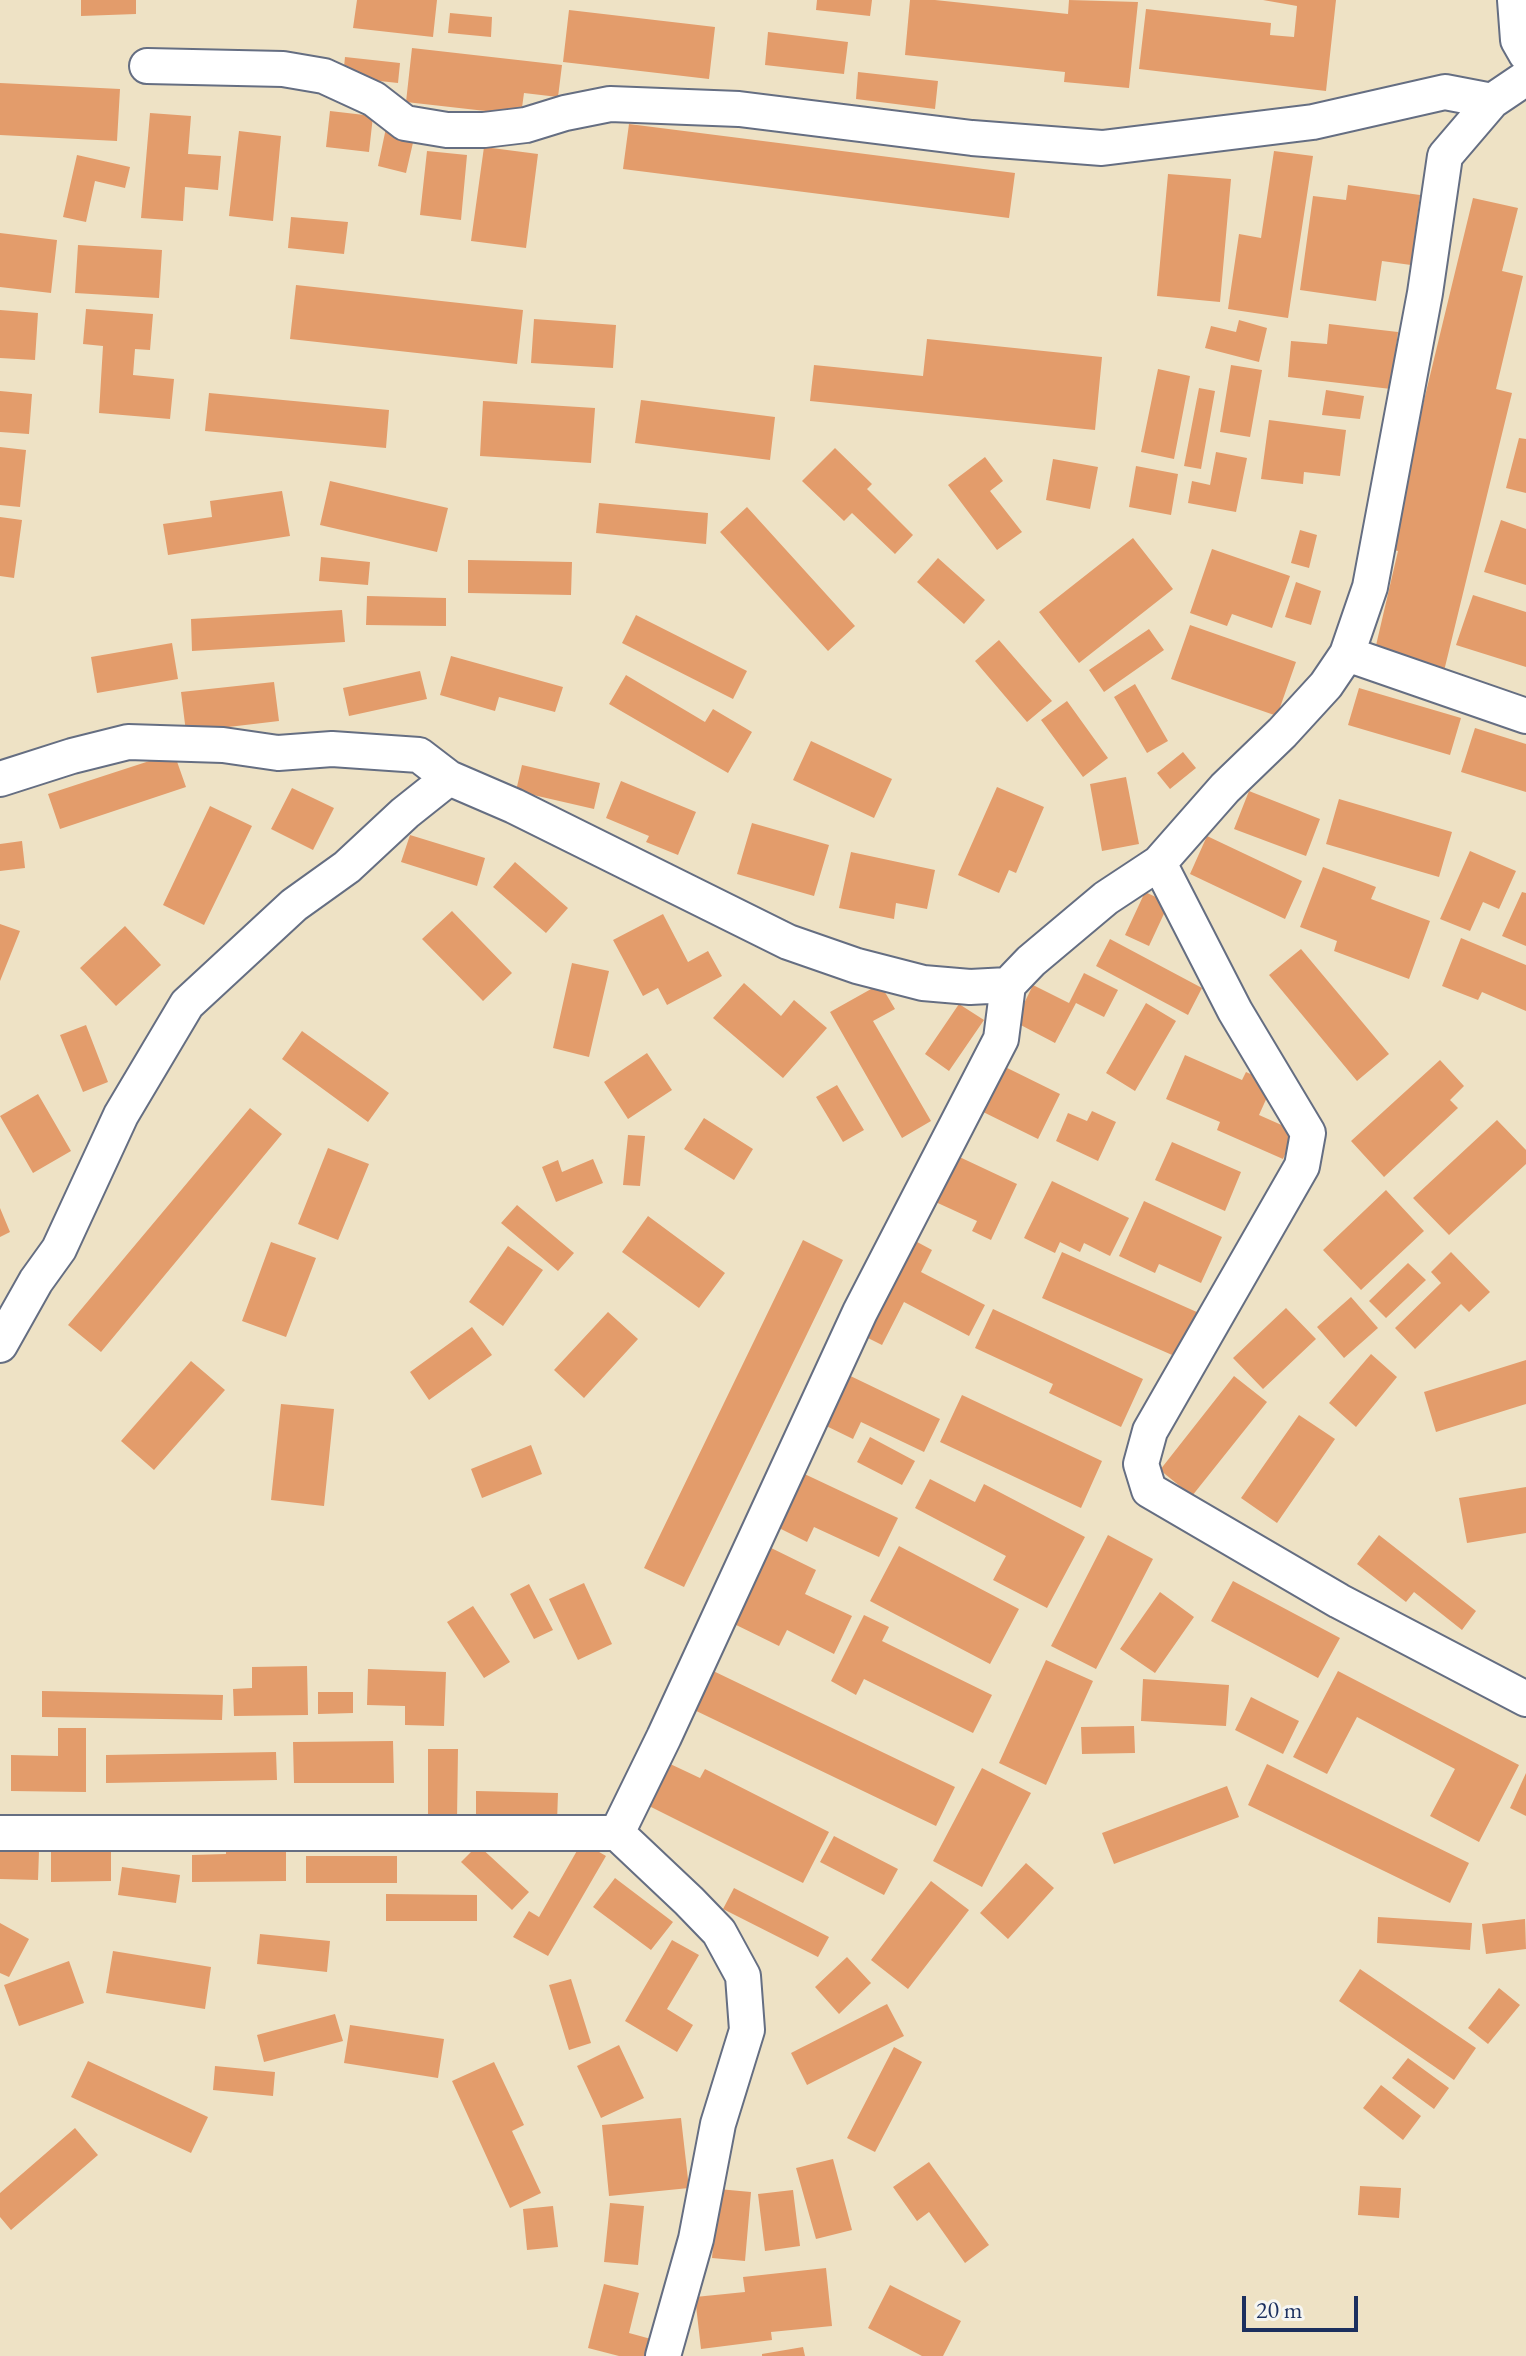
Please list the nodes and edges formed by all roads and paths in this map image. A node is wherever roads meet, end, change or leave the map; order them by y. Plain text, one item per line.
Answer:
1 (1515, 0) edge
2 (1526, 54) edge
3 (147, 66) dead end
4 (1526, 78) edge
5 (1492, 101) junction
6 (1347, 654) junction
7 (1526, 716) edge
8 (449, 778) junction
9 (0, 779) edge
10 (1159, 863) junction
11 (1008, 985) junction
12 (0, 1345) edge
13 (1526, 1699) edge
14 (0, 1833) edge
15 (617, 1833) junction
16 (663, 2356) edge

1 - 2 street
3 - 5 street
4 - 5 street
5 - 6 street
6 - 7 street
6 - 10 street
8 - 9 street
8 - 11 street
8 - 12 street
10 - 11 street
10 - 13 street
11 - 15 street
14 - 15 street
15 - 16 street

